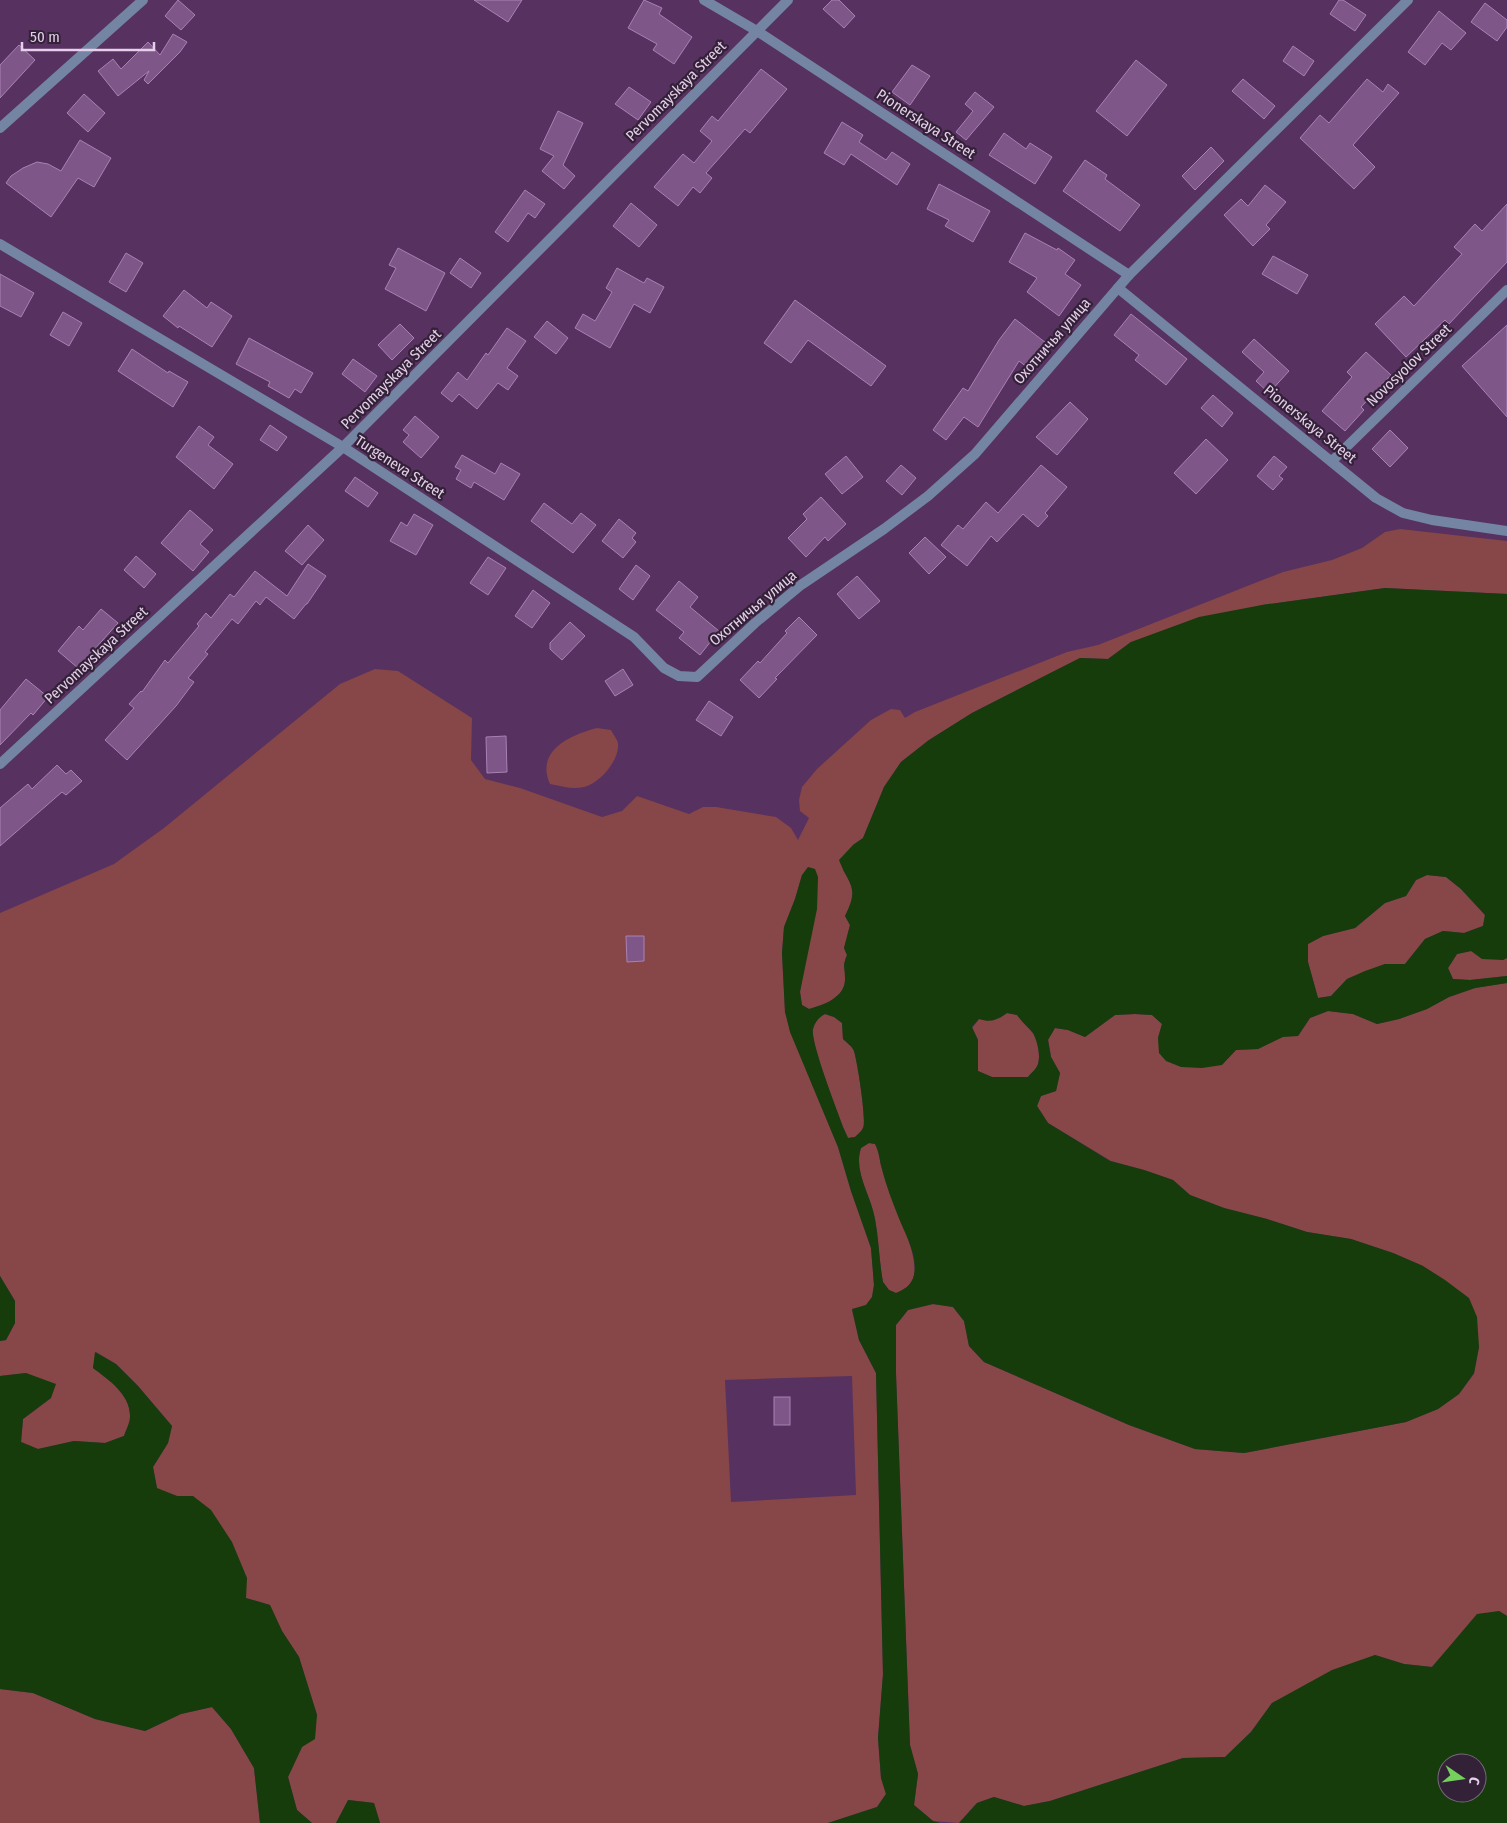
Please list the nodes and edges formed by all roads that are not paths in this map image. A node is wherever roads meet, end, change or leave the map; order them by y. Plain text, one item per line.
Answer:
1 (143, 0) edge
2 (704, 0) edge
3 (788, 0) edge
4 (1408, 0) edge
5 (757, 31) junction
6 (0, 128) edge
7 (0, 244) edge
8 (1129, 275) junction
9 (1118, 288) junction
10 (1507, 290) edge
11 (343, 447) junction
12 (1332, 461) junction
13 (1507, 531) edge
14 (697, 677) joint
15 (0, 764) edge

1 - 6 street
2 - 5 street, Pionerskaya Street
3 - 5 street, Pervomayskaya Street
4 - 8 street, Охотничья улица
5 - 8 street, Pionerskaya Street
5 - 11 street, Pervomayskaya Street
7 - 11 street, Turgeneva Street
8 - 9 street, Охотничья улица
9 - 12 street, Pionerskaya Street
9 - 14 street, Охотничья улица
10 - 12 street, Novosyolov Street
11 - 14 street, Turgeneva Street
11 - 15 street, Pervomayskaya Street
12 - 13 street, Pionerskaya Street

